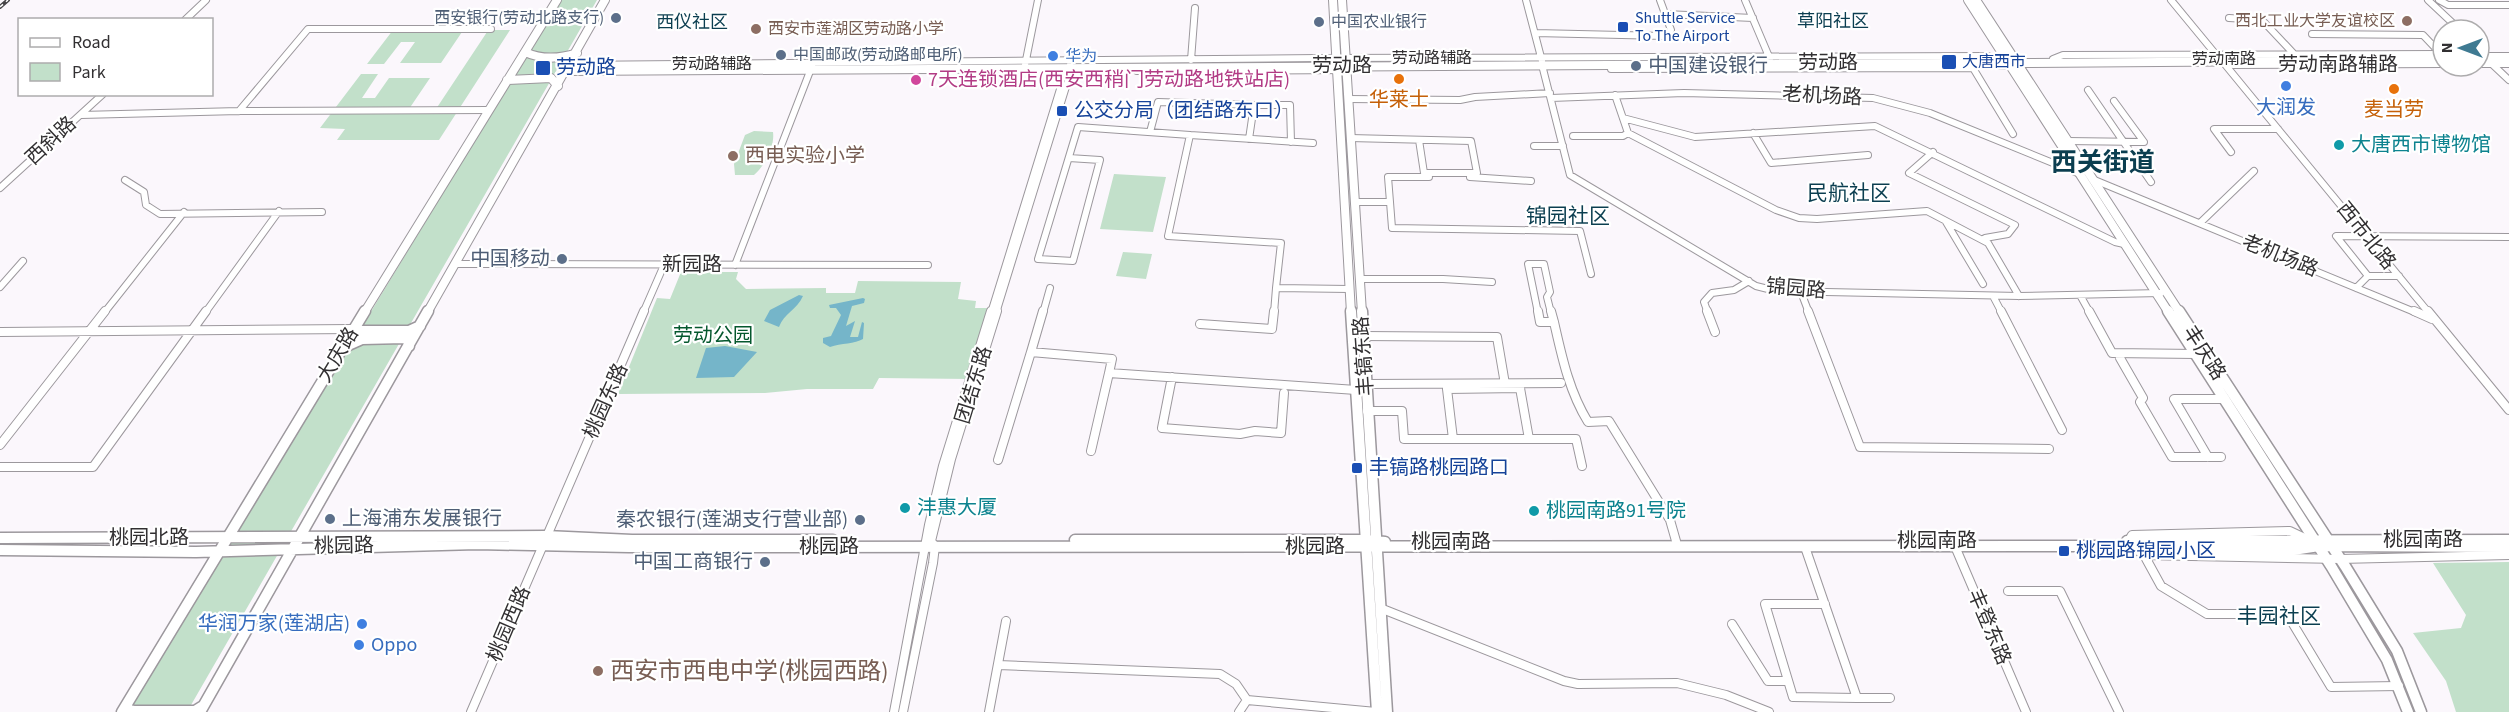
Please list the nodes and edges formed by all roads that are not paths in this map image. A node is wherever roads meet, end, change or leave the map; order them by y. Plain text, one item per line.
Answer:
1 (206, 0) edge
2 (557, 0) edge
3 (605, 0) edge
4 (1038, 0) edge
5 (1333, 0) edge
6 (1342, 0) edge
7 (1526, 0) edge
8 (1660, 0) edge
9 (1745, 0) edge
10 (1968, 0) edge
11 (1976, 0) edge
12 (2171, 0) edge
13 (2428, 0) edge
14 (2439, 0) edge
15 (2509, 5) edge
16 (1196, 8) dead end
17 (1665, 14) junction
18 (187, 18) edge
19 (1753, 18) junction
20 (2229, 18) dead end
21 (2447, 18) edge
22 (490, 29) dead end
23 (1535, 33) junction
24 (2312, 34) dead end
25 (2431, 45) edge
26 (525, 52) junction
27 (577, 52) junction
28 (2295, 56) junction
29 (2431, 58) edge
30 (2431, 58) edge
31 (2491, 58) edge
32 (2509, 59) edge
33 (1191, 60) junction
34 (2221, 60) junction
35 (1771, 61) junction
36 (2012, 62) junction
37 (1340, 64) junction
38 (1542, 64) junction
39 (2491, 65) edge
40 (1070, 66) junction
41 (1977, 66) junction
42 (1025, 67) junction
43 (811, 68) junction
44 (568, 69) junction
45 (507, 80) junction
46 (2509, 80) edge
47 (558, 86) junction
48 (2088, 90) dead end
49 (1550, 95) junction
50 (1615, 95) junction
51 (101, 96) edge
52 (1348, 99) junction
53 (2114, 100) dead end
54 (1254, 105) junction
55 (489, 110) junction
56 (239, 111) junction
57 (81, 115) junction
58 (1623, 118) junction
59 (2278, 129) junction
60 (1150, 132) junction
61 (1628, 133) junction
62 (1753, 133) junction
63 (2013, 134) dead end
64 (1190, 135) junction
65 (1573, 136) dead end
66 (1350, 138) junction
67 (1249, 139) junction
68 (1419, 140) junction
69 (2067, 141) junction
70 (1291, 142) junction
71 (2124, 142) junction
72 (1313, 143) dead end
73 (1534, 146) dead end
74 (1563, 146) junction
75 (1933, 152) junction
76 (2231, 152) dead end
77 (1868, 155) dead end
78 (1068, 158) junction
79 (2254, 171) dead end
80 (2080, 174) junction
81 (2092, 179) junction
82 (125, 180) dead end
83 (1532, 180) dead end
84 (2151, 182) dead end
85 (0, 188) edge
86 (1354, 202) junction
87 (1390, 202) junction
88 (279, 211) junction
89 (184, 212) junction
90 (322, 212) dead end
91 (1946, 221) junction
92 (2200, 224) junction
93 (2367, 237) junction
94 (2509, 237) edge
95 (1988, 243) junction
96 (2124, 244) junction
97 (23, 261) dead end
98 (456, 264) junction
99 (928, 264) dead end
100 (664, 265) junction
101 (735, 265) junction
102 (1590, 274) dead end
103 (2368, 276) junction
104 (2399, 276) junction
105 (1359, 279) junction
106 (1492, 282) dead end
107 (1749, 282) junction
108 (1983, 284) dead end
109 (0, 287) edge
110 (1050, 288) dead end
111 (1276, 288) junction
112 (2356, 288) junction
113 (1349, 289) junction
114 (1801, 292) junction
115 (2161, 293) junction
116 (2080, 295) junction
117 (1993, 296) junction
118 (2019, 296) junction
119 (2434, 320) junction
120 (1554, 322) junction
121 (1200, 324) dead end
122 (421, 326) junction
123 (355, 328) junction
124 (192, 330) junction
125 (90, 331) junction
126 (0, 332) edge
127 (1715, 332) dead end
128 (1363, 336) junction
129 (409, 346) junction
130 (343, 347) junction
131 (1031, 352) junction
132 (2196, 354) junction
133 (2120, 358) dead end
134 (1109, 373) junction
135 (1172, 377) junction
136 (1561, 383) dead end
137 (1366, 384) junction
138 (1505, 384) junction
139 (1356, 390) junction
140 (1284, 393) dead end
141 (2225, 399) junction
142 (2509, 410) edge
143 (1367, 411) junction
144 (2062, 430) dead end
145 (1453, 439) junction
146 (1529, 439) junction
147 (0, 445) edge
148 (2049, 448) dead end
149 (1090, 451) dead end
150 (2208, 457) junction
151 (2221, 457) dead end
152 (998, 460) dead end
153 (1582, 466) dead end
154 (0, 467) edge
155 (0, 537) edge
156 (228, 538) junction
157 (544, 539) junction
158 (2509, 540) edge
159 (1676, 541) junction
160 (296, 542) junction
161 (2319, 542) junction
162 (930, 544) junction
163 (1954, 544) junction
164 (2130, 544) junction
165 (1371, 545) junction
166 (1805, 547) junction
167 (2509, 547) edge
168 (3, 551) edge
169 (221, 551) junction
170 (2144, 555) junction
171 (2509, 555) edge
172 (2326, 557) junction
173 (2340, 559) junction
174 (2008, 591) dead end
175 (1825, 604) junction
176 (1380, 608) junction
177 (1006, 621) dead end
178 (1732, 624) dead end
179 (998, 665) junction
180 (1788, 681) junction
181 (2399, 686) junction
182 (1857, 698) junction
183 (1890, 698) dead end
184 (1247, 700) junction
185 (125, 709) edge
186 (202, 709) edge
187 (471, 712) edge
188 (894, 712) edge
189 (903, 712) edge
190 (989, 712) edge
191 (1239, 712) edge
192 (1377, 712) edge
193 (1387, 712) edge
194 (1769, 712) edge
195 (2026, 712) edge
196 (2119, 712) edge
197 (2408, 712) edge
198 (2421, 712) edge

1 - 18 street
2 - 26 main road, 大庆路
3 - 27 main road
4 - 42 street
5 - 37 main road, 丰镐东路
6 - 37 main road, 丰镐东路
7 - 23 street, 锦园路
8 - 17 street
9 - 19 street
10 - 36 main road, 丰庆路
11 - 36 main road, 丰庆路
12 - 34 street, 西市北路
13 - 21 street
14 - 15 street
16 - 33 street
17 - 19 street
17 - 23 street
19 - 35 street
20 - 28 street
22 - 56 street
23 - 38 street, 锦园路
24 - 25 street
26 - 27 main road
26 - 45 main road, 大庆路
27 - 44 main road
28 - 30 main road, 劳动南路
28 - 34 main road, 劳动南路
29 - 34 main road, 劳动南路
31 - 32 main road
33 - 37 street
33 - 40 street
34 - 36 main road, 劳动南路
34 - 36 main road, 劳动南路
34 - 59 street, 西市北路
35 - 36 main road, 劳动路
35 - 38 main road, 劳动路
35 - 41 main road, 劳动路
36 - 41 main road, 劳动路
36 - 69 main road, 丰庆路
36 - 80 main road, 丰庆路
37 - 38 main road, 劳动路
37 - 40 main road, 劳动路
37 - 52 main road, 丰镐东路
37 - 113 main road, 丰镐东路
38 - 41 street
38 - 49 street, 锦园路
39 - 46 street
40 - 42 main road, 劳动路
40 - 162 street, 团结东路
41 - 63 street
42 - 43 main road, 劳动路
43 - 44 main road, 劳动路
43 - 101 street
44 - 47 main road
45 - 47 main road
45 - 55 main road, 大庆路
47 - 98 main road
48 - 71 street
49 - 50 street, 老机场路
49 - 52 street, 老机场路
49 - 74 street, 锦园路
50 - 58 street
50 - 80 street, 老机场路
51 - 57 street, 西斜路
52 - 66 main road, 丰镐东路
53 - 71 street
54 - 60 street
54 - 67 street
54 - 70 street
55 - 56 street
55 - 123 main road, 大庆路
56 - 57 street
57 - 85 street, 西斜路
58 - 61 street
58 - 62 street
59 - 76 street
59 - 93 street, 西市北路
60 - 64 street
60 - 78 street
61 - 65 street
61 - 91 street
62 - 75 street
62 - 77 street
64 - 67 street
64 - 111 street
66 - 68 street
66 - 86 main road, 丰镐东路
67 - 70 street
68 - 68 street
69 - 71 street
69 - 81 main road, 丰庆路
70 - 72 street
71 - 84 street
73 - 74 street
74 - 107 street, 锦园路
75 - 95 street
75 - 96 street
78 - 78 street
79 - 92 street
80 - 96 main road, 丰庆路
81 - 92 street, 老机场路
81 - 115 main road, 丰庆路
82 - 89 street
83 - 87 street
86 - 87 street
86 - 105 main road, 丰镐东路
87 - 102 street
88 - 89 street
88 - 90 street
88 - 124 street
89 - 125 street
91 - 95 street
91 - 108 street
92 - 112 street, 老机场路
93 - 94 street
93 - 103 street
93 - 104 street, 西市北路
95 - 118 street
96 - 115 main road, 丰庆路
97 - 109 street
98 - 100 street, 新园路
98 - 122 main road
99 - 101 street, 新园路
100 - 101 street, 新园路
100 - 157 street, 桃园东路
103 - 104 street
103 - 112 street
104 - 119 street, 西市北路
105 - 106 street
105 - 128 main road, 丰镐东路
107 - 114 street, 锦园路
107 - 127 street
110 - 131 street
111 - 113 street
111 - 121 street
112 - 119 street, 老机场路
113 - 139 main road, 丰镐东路
114 - 117 street, 锦园路
114 - 148 street
115 - 116 street, 锦园路
115 - 132 main road, 丰庆路
115 - 161 main road, 丰庆路
116 - 118 street, 锦园路
116 - 132 street
117 - 118 street, 锦园路
117 - 144 street
119 - 142 street, 西市北路
120 - 120 street
120 - 159 street
122 - 123 main road
122 - 129 main road
123 - 124 street
123 - 130 main road, 大庆路
124 - 125 street
124 - 154 street
125 - 126 street
125 - 147 street
128 - 137 main road, 丰镐东路
128 - 138 street
129 - 130 main road
129 - 160 main road
130 - 156 main road, 大庆路
131 - 134 street
131 - 152 street
132 - 141 main road, 丰庆路
133 - 150 street
134 - 135 street
134 - 149 street
135 - 139 street
135 - 140 street
136 - 138 street
137 - 138 street
137 - 143 main road, 丰镐东路
139 - 165 main road, 丰镐东路
141 - 150 street
141 - 161 main road, 丰庆路
143 - 145 street
143 - 165 main road, 丰镐东路
145 - 146 street
145 - 146 street
146 - 153 street
150 - 151 street
155 - 156 main road, 桃园北路
156 - 160 main road, 桃园北路
156 - 169 main road, 大庆路
157 - 160 main road, 桃园路
157 - 162 main road, 桃园路
157 - 187 street, 桃园西路
158 - 161 main road, 桃园南路
159 - 163 main road, 桃园南路
159 - 165 main road, 桃园南路
160 - 169 main road, 桃园北路
160 - 186 main road
161 - 164 main road, 桃园南路
161 - 164 street
161 - 167 main road, 桃园南路
161 - 172 main road, 丰庆路
161 - 173 main road, 丰庆路
162 - 165 main road, 桃园路
162 - 188 street
162 - 189 street, 团结东路
163 - 164 main road, 桃园南路
163 - 166 main road, 桃园南路
163 - 195 street, 丰登东路
164 - 170 street
165 - 166 main road, 桃园南路
165 - 176 main road, 丰镐东路
165 - 192 main road, 丰镐东路
166 - 175 street
168 - 169 main road, 桃园北路
169 - 185 main road, 大庆路
170 - 172 street
170 - 181 street
171 - 173 street
172 - 173 street
172 - 181 main road, 丰庆路
173 - 198 main road, 丰庆路
174 - 196 street
175 - 180 street
175 - 182 street
176 - 193 main road, 丰镐东路
176 - 194 street
177 - 179 street
178 - 180 street
179 - 184 street
179 - 190 street
180 - 182 street
181 - 197 main road, 丰庆路
182 - 183 street
184 - 191 street
184 - 192 street
185 - 186 main road

